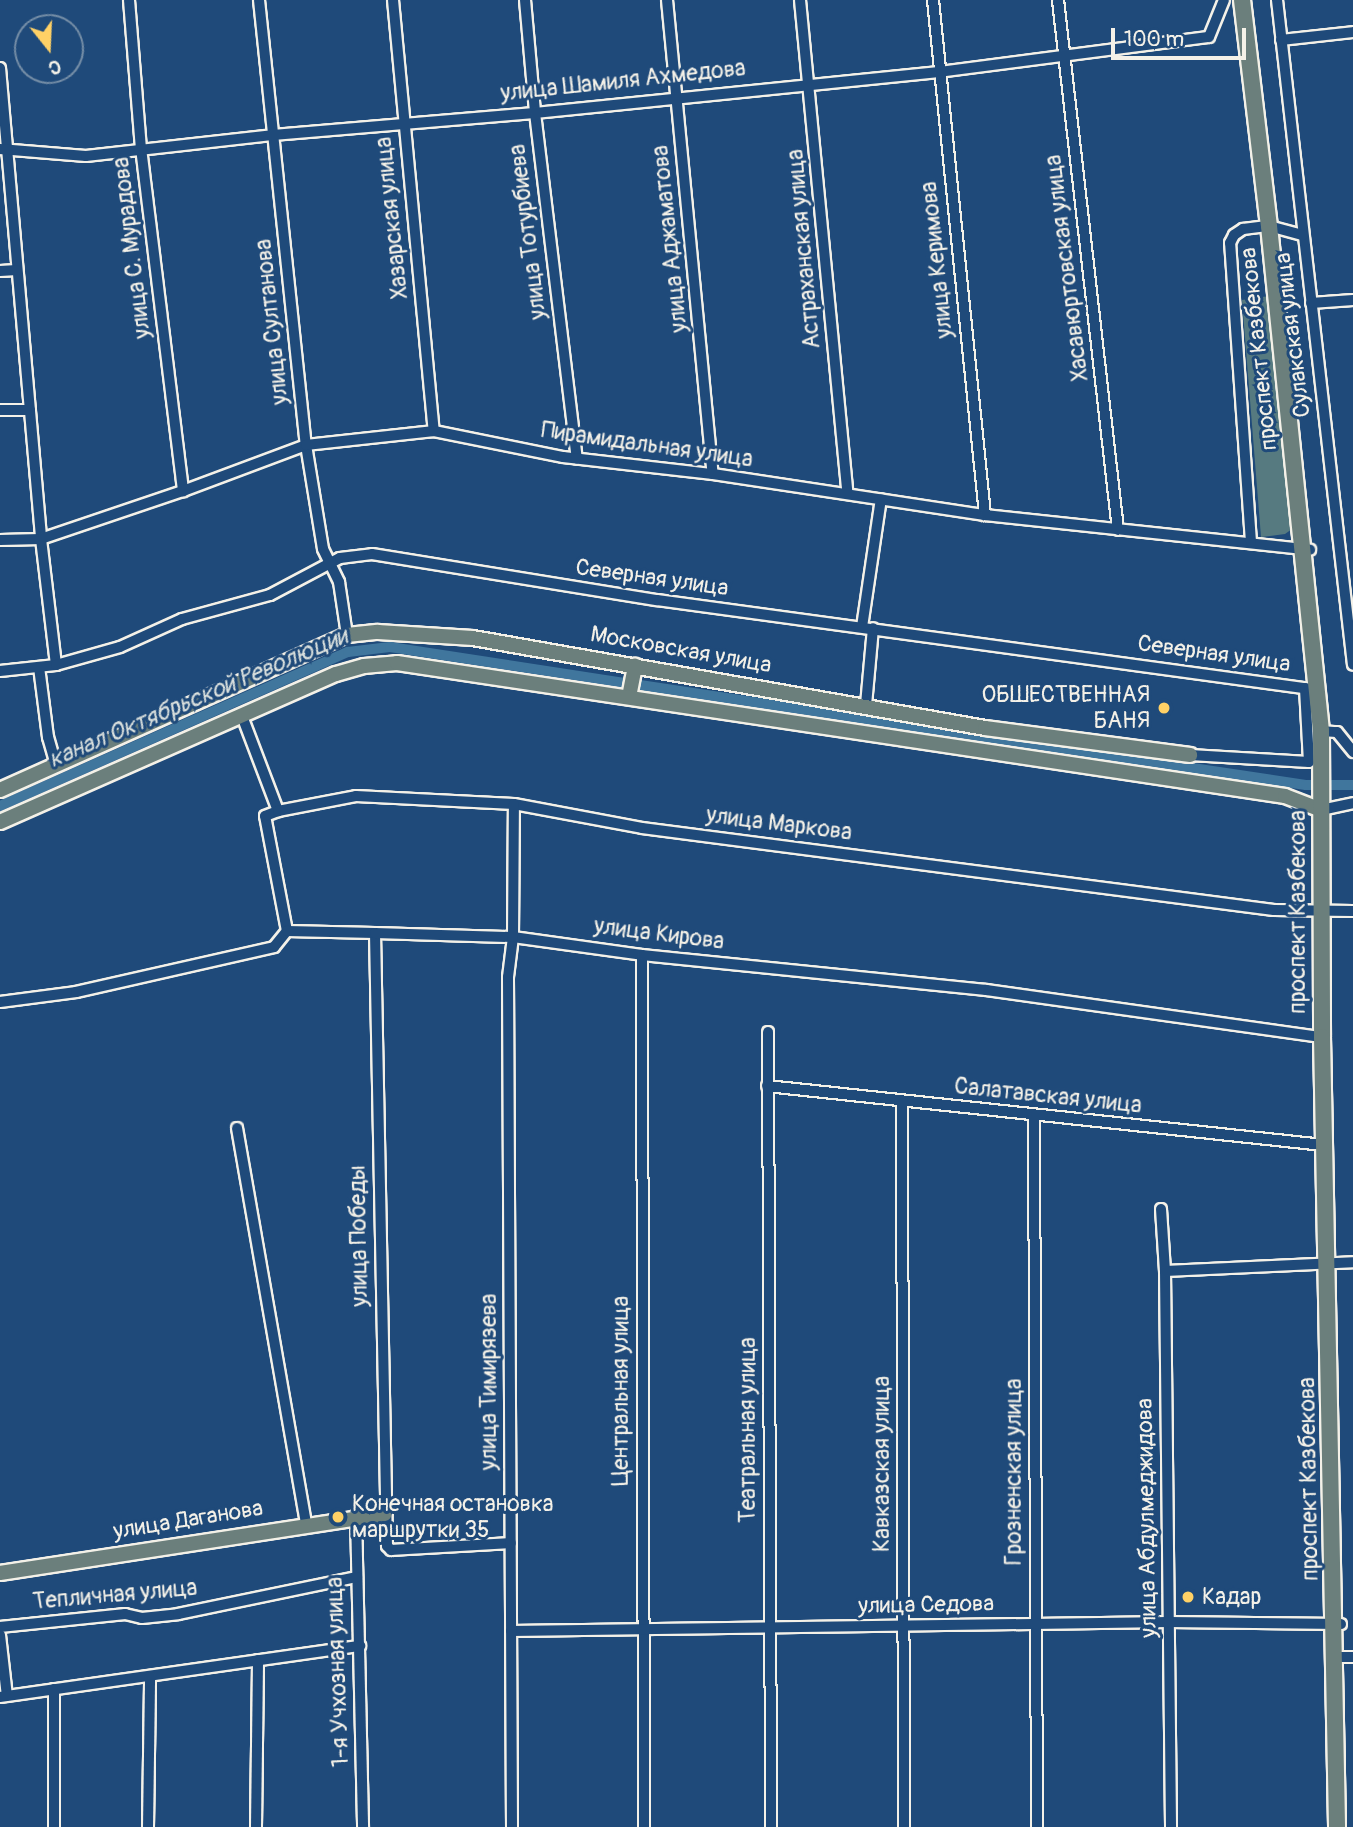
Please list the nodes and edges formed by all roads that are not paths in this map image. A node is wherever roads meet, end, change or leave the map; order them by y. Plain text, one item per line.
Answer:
1 (128, 0) edge
2 (259, 0) edge
3 (393, 0) edge
4 (526, 0) edge
5 (667, 0) edge
6 (800, 0) edge
7 (933, 0) edge
8 (1058, 0) edge
9 (1224, 0) edge
10 (1242, 0) edge
11 (1252, 0) edge
12 (1277, 0) edge
13 (1353, 32) edge
14 (1281, 40) junction
15 (1063, 55) junction
16 (0, 68) edge
17 (939, 72) junction
18 (809, 83) junction
19 (676, 98) junction
20 (535, 113) junction
21 (404, 122) junction
22 (272, 135) junction
23 (141, 148) junction
24 (4, 150) edge
25 (1273, 227) junction
26 (1303, 235) junction
27 (17, 270) junction
28 (0, 271) edge
29 (1353, 300) edge
30 (1311, 303) junction
31 (0, 410) edge
32 (30, 410) junction
33 (434, 431) junction
34 (306, 444) junction
35 (577, 458) junction
36 (713, 474) junction
37 (183, 491) junction
38 (848, 494) junction
39 (881, 499) junction
40 (985, 515) junction
41 (1118, 530) junction
42 (41, 539) junction
43 (0, 540) edge
44 (1251, 542) junction
45 (1307, 549) junction
46 (332, 563) junction
47 (867, 627) junction
48 (347, 635) junction
49 (1353, 664) edge
50 (56, 666) junction
51 (635, 666) junction
52 (38, 667) junction
53 (0, 671) edge
54 (1311, 689) junction
55 (629, 696) junction
56 (866, 705) junction
57 (242, 716) junction
58 (1324, 731) junction
59 (1353, 752) edge
60 (1190, 755) joint
61 (56, 765) junction
62 (0, 790) edge
63 (1324, 802) junction
64 (1353, 803) edge
65 (514, 804) junction
66 (278, 810) junction
67 (0, 822) edge
68 (1325, 911) junction
69 (1353, 911) edge
70 (287, 931) junction
71 (375, 933) junction
72 (513, 937) junction
73 (642, 955) junction
74 (0, 1002) edge
75 (768, 1032) dead end
76 (1322, 1037) junction
77 (767, 1086) junction
78 (902, 1101) junction
79 (1034, 1116) junction
80 (237, 1128) dead end
81 (1324, 1145) junction
82 (1161, 1209) dead end
83 (1353, 1262) edge
84 (1331, 1264) junction
85 (1165, 1271) junction
86 (384, 1512) junction
87 (356, 1516) junction
88 (306, 1523) junction
89 (510, 1544) junction
90 (0, 1572) edge
91 (356, 1577) junction
92 (1169, 1622) junction
93 (1338, 1623) junction
94 (1035, 1625) junction
95 (0, 1627) edge
96 (770, 1627) junction
97 (903, 1627) junction
98 (642, 1628) junction
99 (511, 1631) junction
100 (0, 1637) edge
101 (360, 1646) junction
102 (1343, 1657) edge
103 (258, 1660) junction
104 (150, 1676) junction
105 (54, 1689) junction
106 (3, 1696) edge
107 (54, 1827) edge
108 (148, 1827) edge
109 (256, 1827) edge
110 (363, 1827) edge
111 (512, 1827) edge
112 (644, 1827) edge
113 (771, 1827) edge
114 (904, 1827) edge
115 (1037, 1827) edge
116 (1171, 1827) edge
117 (1337, 1827) edge
118 (1345, 1827) edge

1 - 23 street, улица С. Мурадова
2 - 22 street, улица Султанова
3 - 21 street, Хазарская улица
4 - 20 street, улица Тотурбиева
5 - 19 street, улица Аджаматова
6 - 18 street, Астраханская улица
7 - 17 street, улица Керимова
8 - 15 street, Хасавюртовская улица
9 - 15 street, улица Шамиля Ахмедова
10 - 25 highway, проспект Казбекова
11 - 25 highway, проспект Казбекова
12 - 14 street, Сулакская улица
13 - 14 street
14 - 26 street, Сулакская улица
15 - 17 street, улица Шамиля Ахмедова
15 - 41 street, Хасавюртовская улица
16 - 24 street
17 - 18 street, улица Шамиля Ахмедова
17 - 40 street, улица Керимова
18 - 19 street, улица Шамиля Ахмедова
18 - 38 street, Астраханская улица
19 - 20 street, улица Шамиля Ахмедова
19 - 36 street, улица Аджаматова
20 - 21 street, улица Шамиля Ахмедова
20 - 35 street, улица Тотурбиева
21 - 22 street, улица Шамиля Ахмедова
21 - 33 street, Хазарская улица
22 - 23 street, улица Шамиля Ахмедова
22 - 34 street, улица Султанова
23 - 24 street, улица Шамиля Ахмедова
23 - 37 street, улица С. Мурадова
24 - 27 street
25 - 26 street
25 - 44 street
25 - 45 highway, проспект Казбекова
26 - 30 street, Сулакская улица
27 - 28 street
27 - 32 street
29 - 30 street
30 - 49 street, Сулакская улица
31 - 32 street
32 - 42 street
33 - 34 street, Пирамидальная улица
33 - 35 street, Пирамидальная улица
34 - 37 street, Пирамидальная улица
34 - 46 street, улица Султанова
35 - 36 street, Пирамидальная улица
36 - 38 street, Пирамидальная улица
37 - 42 street, Пирамидальная улица
38 - 39 street, Пирамидальная улица
39 - 40 street, Пирамидальная улица
39 - 47 street
40 - 41 street, Пирамидальная улица
41 - 44 street, Пирамидальная улица
42 - 43 street, Пирамидальная улица
42 - 50 street
44 - 45 street, Пирамидальная улица
45 - 54 highway, проспект Казбекова
45 - 58 highway, проспект Казбекова
46 - 47 street, Северная улица
46 - 48 street, улица Султанова
46 - 50 street, Северная улица
47 - 54 street, Северная улица
47 - 56 street
48 - 51 main road, Московская улица
48 - 61 main road, Московская улица
50 - 52 street, Северная улица
51 - 55 main road
51 - 56 main road, Московская улица
52 - 53 street, Северная улица
52 - 61 street
54 - 58 highway, проспект Казбекова
54 - 60 street, Московская улица
55 - 57 main road
55 - 63 main road
56 - 60 main road, Московская улица
57 - 66 street
57 - 67 main road
58 - 59 street
58 - 63 highway, проспект Казбекова
61 - 62 main road, Московская улица
63 - 64 street
63 - 68 highway, проспект Казбекова
65 - 66 street, улица Маркова
65 - 68 street, улица Маркова
65 - 72 street, улица Тимирязева
66 - 70 street
68 - 69 street, улица Маркова
68 - 76 highway, проспект Казбекова
68 - 84 highway, проспект Казбекова
70 - 71 street, улица Кирова
70 - 74 street
71 - 72 street, улица Кирова
71 - 86 street, улица Победы
72 - 73 street, улица Кирова
72 - 89 street, улица Тимирязева
73 - 76 street, улица Кирова
73 - 98 street, Центральная улица
75 - 77 street, Театральная улица
76 - 81 highway, проспект Казбекова
77 - 78 street, Салатавская улица
77 - 96 street, Театральная улица
78 - 79 street, Салатавская улица
78 - 97 street, Кавказская улица
79 - 81 street, Салатавская улица
79 - 94 street, Грозненская улица
80 - 88 street
81 - 84 highway, проспект Казбекова
82 - 85 street, улица Абдулмеджидова
83 - 84 street
84 - 85 street
84 - 93 highway, проспект Казбекова
85 - 92 street, улица Абдулмеджидова
86 - 87 main road, улица Даганова
86 - 89 street, улица Победы
87 - 88 main road, улица Даганова
87 - 91 street, 1-я Учхозная улица
88 - 90 main road, улица Даганова
89 - 99 street, улица Тимирязева
91 - 95 street, Тепличная улица
91 - 101 street, 1-я Учхозная улица
92 - 93 street, улица Седова
92 - 94 street, улица Седова
92 - 116 street, улица Абдулмеджидова
93 - 102 highway, проспект Казбекова
94 - 97 street, улица Седова
94 - 115 street, Грозненская улица
96 - 97 street, улица Седова
96 - 98 street, улица Седова
96 - 113 street, Театральная улица
97 - 114 street, Кавказская улица
98 - 99 street, улица Седова
98 - 112 street, Центральная улица
99 - 111 street, улица Тимирязева
100 - 106 street
101 - 103 street
101 - 110 street, 1-я Учхозная улица
102 - 117 highway, проспект Казбекова
102 - 118 highway, проспект Казбекова
103 - 104 street
103 - 109 street
104 - 105 street
104 - 108 street
105 - 106 street
105 - 107 street

